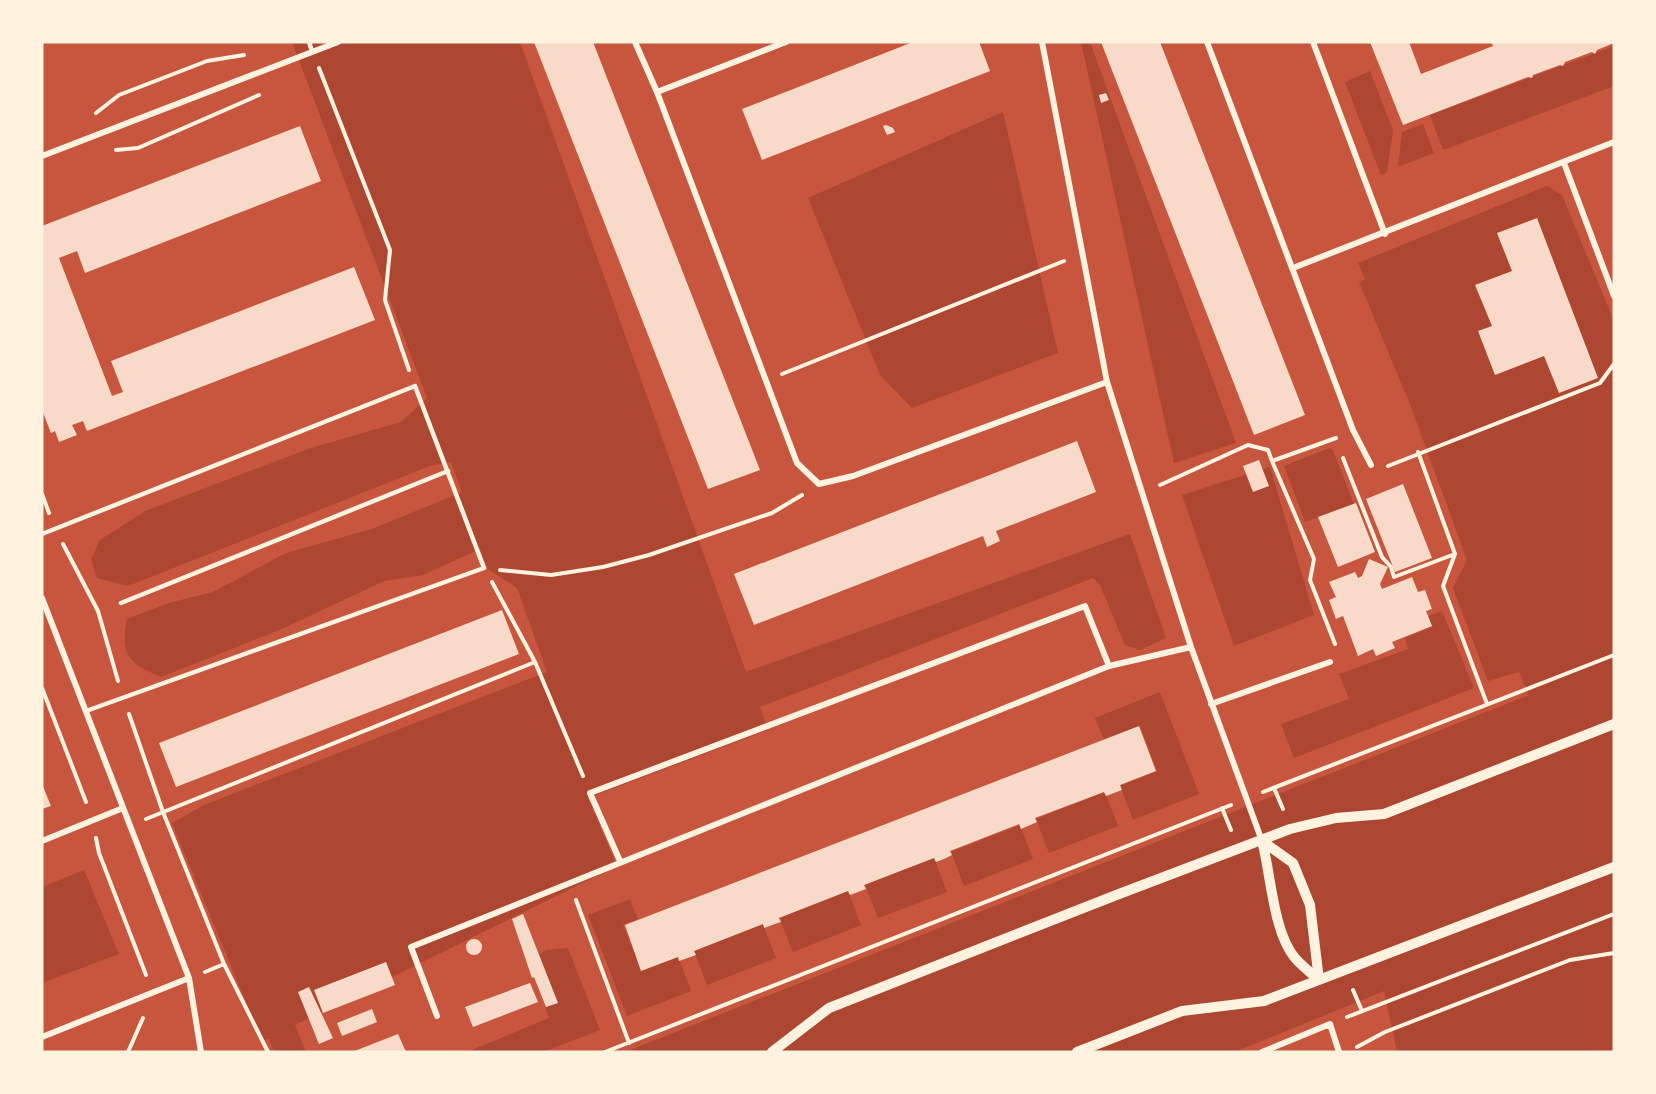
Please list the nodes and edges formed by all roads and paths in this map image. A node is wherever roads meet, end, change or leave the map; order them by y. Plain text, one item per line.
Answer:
1 (309, 42) edge
2 (338, 42) edge
3 (635, 42) edge
4 (786, 42) edge
5 (1042, 42) edge
6 (1207, 42) edge
7 (1313, 42) edge
8 (312, 51) junction
9 (252, 54) dead end
10 (657, 92) junction
11 (87, 120) dead end
12 (1614, 142) edge
13 (42, 156) edge
14 (1564, 163) junction
15 (1385, 234) junction
16 (1082, 254) junction
17 (1293, 268) junction
18 (1614, 296) edge
19 (1614, 364) edge
20 (766, 381) junction
21 (1107, 382) junction
22 (415, 386) junction
23 (1353, 430) junction
24 (1335, 438) junction
25 (1418, 452) junction
26 (1272, 460) junction
27 (1371, 465) joint
28 (448, 471) junction
29 (819, 484) junction
30 (42, 494) edge
31 (1142, 494) junction
32 (56, 529) junction
33 (42, 534) edge
34 (1455, 554) junction
35 (484, 568) junction
36 (42, 598) edge
37 (121, 603) dead end
38 (1191, 647) junction
39 (1614, 655) edge
40 (535, 662) junction
41 (1329, 662) joint
42 (1109, 666) junction
43 (42, 688) edge
44 (123, 697) junction
45 (1211, 704) junction
46 (1487, 704) junction
47 (86, 711) junction
48 (1614, 724) edge
49 (590, 793) junction
50 (1247, 798) junction
51 (123, 808) junction
52 (163, 812) junction
53 (93, 820) junction
54 (130, 826) junction
55 (42, 841) edge
56 (1262, 841) junction
57 (620, 861) junction
58 (1614, 867) edge
59 (570, 882) junction
60 (1614, 914) edge
61 (1614, 953) edge
62 (189, 978) junction
63 (1319, 980) junction
64 (153, 993) junction
65 (437, 1016) dead end
66 (1330, 1024) junction
67 (42, 1037) edge
68 (629, 1043) junction
69 (129, 1052) edge
70 (201, 1052) edge
71 (268, 1052) edge
72 (605, 1052) edge
73 (771, 1052) edge
74 (1077, 1052) edge
75 (1262, 1052) edge
76 (1339, 1052) edge
77 (1348, 1052) edge

1 - 8 lane
2 - 8 street
3 - 10 street
4 - 10 street
5 - 16 street
6 - 17 street
7 - 15 street
8 - 13 street
8 - 22 path
9 - 11 path
10 - 20 street
12 - 14 street
14 - 15 street
14 - 18 street
15 - 17 street
16 - 20 path
16 - 21 street
17 - 23 street
19 - 25 path
20 - 29 street
21 - 29 street
21 - 31 street
22 - 28 lane
22 - 32 lane
23 - 24 path
23 - 27 street
24 - 26 path
24 - 34 path
25 - 27 path
25 - 34 path
26 - 31 path
26 - 41 path
28 - 35 lane
28 - 37 lane
29 - 35 path
30 - 32 path
31 - 38 street
32 - 33 lane
32 - 44 path
34 - 46 path
35 - 40 path
35 - 44 lane
36 - 47 street
38 - 42 street
38 - 45 street
39 - 46 path
40 - 49 path
40 - 52 path
41 - 45 street
42 - 49 street
42 - 57 street
43 - 53 path
44 - 47 lane
44 - 52 path
45 - 50 street
46 - 50 path
47 - 51 street
48 - 56 street
49 - 57 street
50 - 56 street
50 - 68 path
51 - 53 street
51 - 54 street
52 - 54 path
52 - 71 path
53 - 55 street
53 - 64 path
54 - 62 street
56 - 63 street
56 - 63 street
56 - 73 street
57 - 59 street
58 - 63 street
59 - 65 street
59 - 68 path
60 - 66 path
61 - 77 path
62 - 64 street
62 - 70 street
63 - 74 street
64 - 67 street
64 - 69 path
66 - 75 street
66 - 76 street
68 - 72 path

